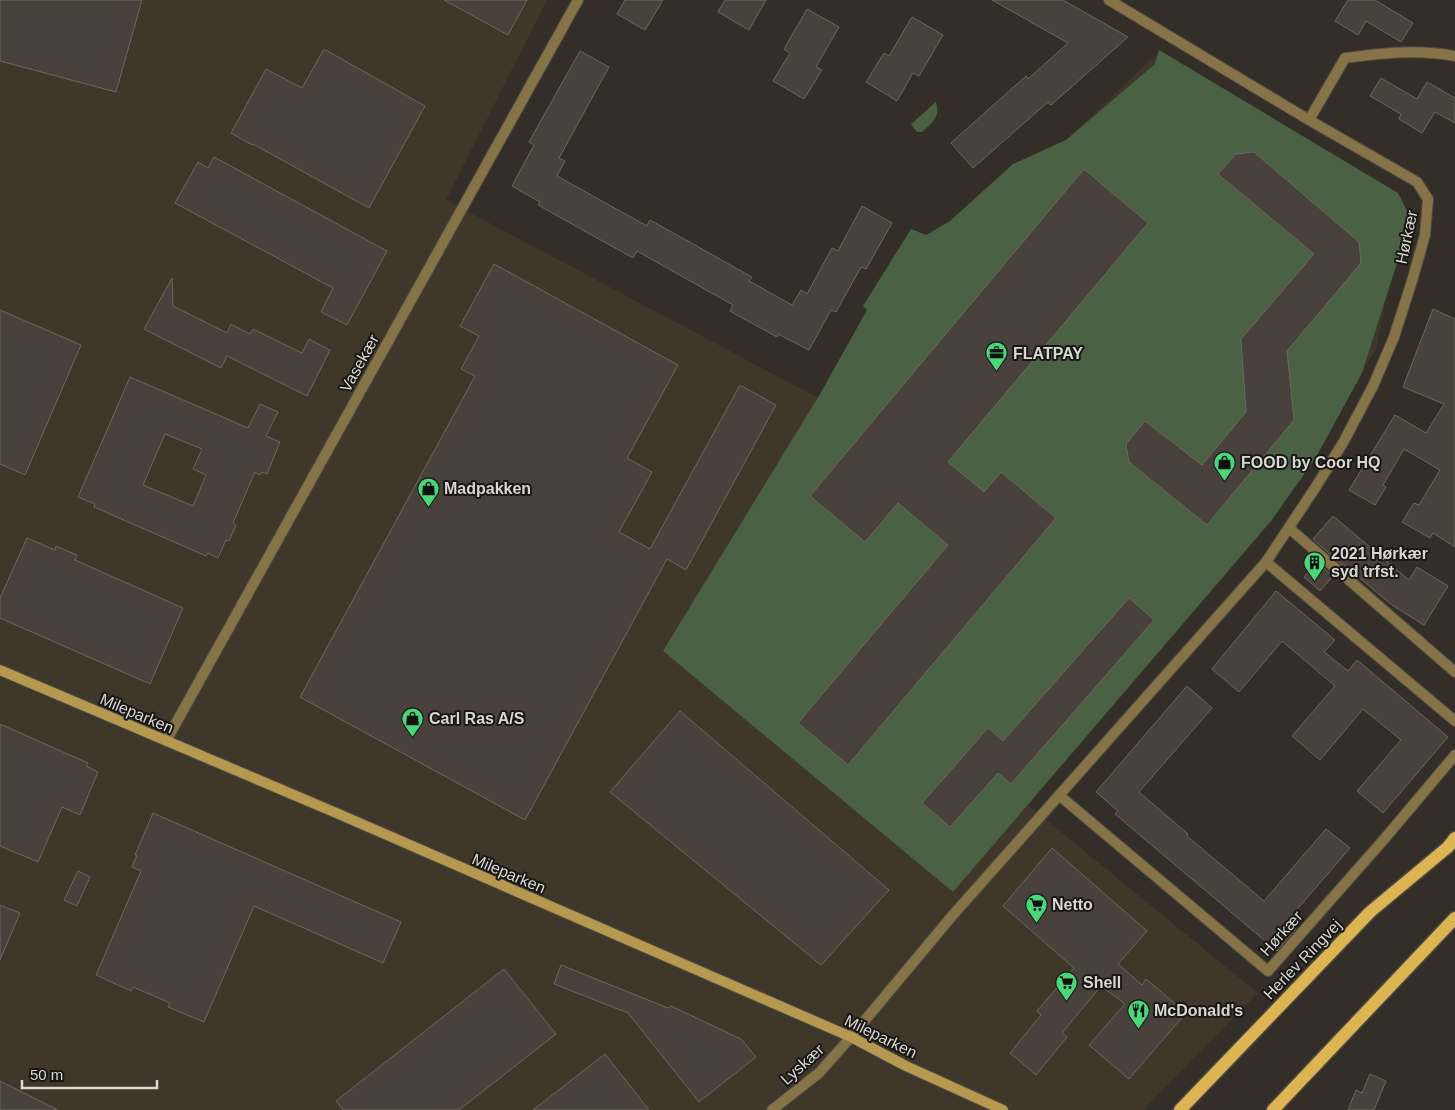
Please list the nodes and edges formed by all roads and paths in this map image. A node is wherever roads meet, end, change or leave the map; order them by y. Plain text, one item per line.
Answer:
1 (578, 0) edge
2 (1109, 0) edge
3 (1455, 56) edge
4 (1309, 120) junction
5 (1289, 528) junction
6 (1266, 562) junction
7 (0, 670) edge
8 (1455, 672) edge
9 (1455, 721) edge
10 (166, 741) junction
11 (1455, 755) edge
12 (1060, 796) junction
13 (1455, 838) edge
14 (1455, 918) edge
15 (851, 1037) junction
16 (772, 1110) edge
17 (1003, 1110) edge
18 (1180, 1110) edge
19 (1273, 1110) edge

1 - 10 street, Vasekær
2 - 4 street, Hørkær
3 - 4 street
4 - 5 street, Hørkær
5 - 6 street, Hørkær
5 - 8 street
6 - 9 street
6 - 12 street, Hørkær
7 - 10 street, Mileparken
10 - 15 street, Mileparken
11 - 12 street, Hørkær
12 - 15 street, Hørkær
13 - 18 main road, Herlev Ringvej
14 - 19 main road
15 - 16 street, Lyskær
15 - 17 street, Mileparken

